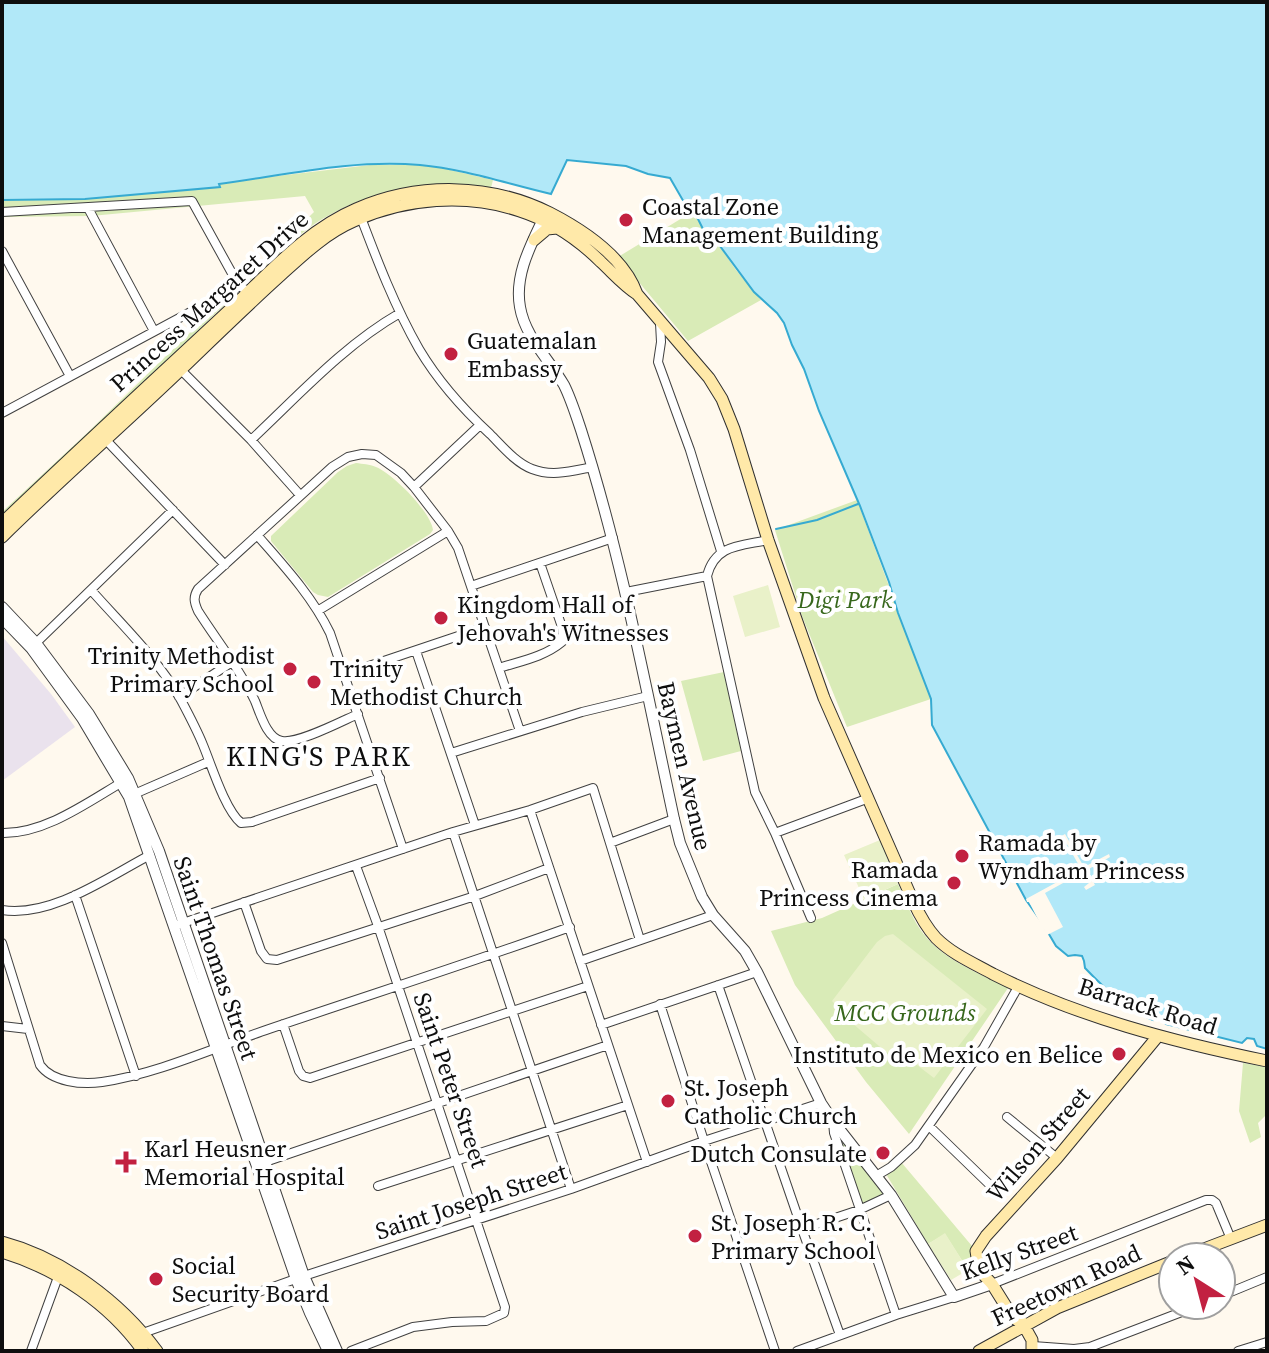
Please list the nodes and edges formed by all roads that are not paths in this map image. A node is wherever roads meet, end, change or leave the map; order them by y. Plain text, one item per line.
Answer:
1 (88, 208) junction
2 (2, 212) edge
3 (524, 212) junction
4 (360, 213) junction
5 (544, 216) junction
6 (562, 229) junction
7 (534, 240) junction
8 (2, 251) edge
9 (249, 291) junction
10 (637, 294) junction
11 (400, 313) junction
12 (660, 320) junction
13 (154, 331) junction
14 (679, 344) junction
15 (660, 351) junction
16 (181, 370) junction
17 (70, 376) junction
18 (2, 413) edge
19 (480, 425) junction
20 (102, 435) junction
21 (251, 440) junction
22 (593, 467) junction
23 (414, 487) junction
24 (300, 495) junction
25 (173, 510) junction
26 (2, 523) edge
27 (448, 531) junction
28 (257, 535) junction
29 (2, 537) edge
30 (613, 538) junction
31 (768, 540) junction
32 (721, 551) junction
33 (540, 563) junction
34 (225, 565) junction
35 (707, 576) junction
36 (471, 586) junction
37 (91, 590) junction
38 (626, 592) junction
39 (2, 607) edge
40 (319, 610) junction
41 (2, 618) edge
42 (485, 627) junction
43 (36, 643) junction
44 (416, 651) junction
45 (232, 662) junction
46 (499, 668) junction
47 (53, 672) junction
48 (345, 674) junction
49 (648, 696) junction
50 (179, 697) junction
51 (358, 714) junction
52 (520, 731) junction
53 (451, 753) junction
54 (208, 762) junction
55 (380, 778) junction
56 (125, 780) junction
57 (132, 795) junction
58 (869, 798) junction
59 (530, 810) junction
60 (674, 819) junction
61 (475, 825) junction
62 (453, 832) junction
63 (775, 833) junction
64 (2, 834) edge
65 (610, 843) junction
66 (403, 849) junction
67 (150, 855) junction
68 (356, 866) junction
69 (549, 868) junction
70 (75, 895) junction
71 (475, 896) junction
72 (244, 902) junction
73 (2, 910) edge
74 (713, 915) junction
75 (811, 918) dead end
76 (178, 925) junction
77 (378, 926) junction
78 (570, 927) junction
79 (640, 940) junction
80 (2, 943) edge
81 (493, 955) junction
82 (580, 961) junction
83 (757, 972) junction
84 (398, 985) junction
85 (718, 985) junction
86 (588, 986) junction
87 (1018, 987) junction
88 (660, 1004) junction
89 (512, 1011) junction
90 (283, 1024) junction
91 (601, 1025) junction
92 (2, 1026) edge
93 (28, 1029) junction
94 (1158, 1036) junction
95 (417, 1042) junction
96 (608, 1045) junction
97 (220, 1046) junction
98 (1267, 1061) edge
99 (532, 1071) junction
100 (136, 1076) junction
101 (438, 1103) junction
102 (821, 1103) junction
103 (628, 1105) junction
104 (1007, 1117) dead end
105 (833, 1121) junction
106 (765, 1122) junction
107 (929, 1126) junction
108 (552, 1129) junction
109 (704, 1141) junction
110 (1057, 1158) junction
111 (457, 1160) junction
112 (265, 1162) junction
113 (647, 1162) junction
114 (876, 1176) junction
115 (990, 1185) dead end
116 (378, 1186) dead end
117 (571, 1189) junction
118 (891, 1195) junction
119 (859, 1210) junction
120 (477, 1220) junction
121 (1267, 1225) edge
122 (802, 1229) junction
123 (1231, 1239) junction
124 (1226, 1241) edge
125 (2, 1242) edge
126 (2, 1252) edge
127 (1157, 1267) edge
128 (58, 1277) junction
129 (1267, 1277) edge
130 (300, 1278) junction
131 (992, 1284) junction
132 (1237, 1289) edge
133 (954, 1297) junction
134 (896, 1315) junction
135 (1158, 1321) edge
136 (1024, 1326) junction
137 (138, 1335) junction
138 (840, 1335) junction
139 (1267, 1342) edge
140 (1032, 1349) edge
141 (31, 1351) edge
142 (143, 1351) edge
143 (157, 1351) edge
144 (328, 1351) edge
145 (337, 1351) edge
146 (351, 1351) edge
147 (775, 1351) edge
148 (797, 1351) edge
149 (979, 1351) edge
150 (1238, 1351) edge

1 - 2 street
1 - 9 street
1 - 13 street
3 - 4 main road, Princess Margaret Drive
3 - 5 main road, Princess Margaret Drive
3 - 7 main road
4 - 5 main road, Princess Margaret Drive
4 - 9 main road, Princess Margaret Drive
4 - 11 street
5 - 6 main road, Princess Margaret Drive
5 - 7 street, Baymen Avenue
5 - 10 main road, Princess Margaret Drive
6 - 7 main road
6 - 10 main road, Princess Margaret Drive
7 - 22 street, Baymen Avenue
8 - 17 street
9 - 13 street
9 - 16 main road, Princess Margaret Drive
9 - 20 main road, Princess Margaret Drive
10 - 12 main road, Princess Margaret Drive
11 - 19 street
11 - 21 street
12 - 14 main road, Princess Margaret Drive
12 - 15 street
13 - 17 street
14 - 15 street
14 - 31 main road, Princess Margaret Drive
15 - 32 street
16 - 20 main road, Princess Margaret Drive
16 - 21 street
17 - 18 street
19 - 22 street
19 - 23 street
20 - 25 street
20 - 26 main road, Princess Margaret Drive
20 - 29 main road, Princess Margaret Drive
21 - 24 street
22 - 30 street, Baymen Avenue
23 - 24 street
23 - 27 street
24 - 28 street
25 - 34 street
25 - 37 street
27 - 36 street
27 - 40 street
28 - 34 street
28 - 40 street
30 - 33 street
30 - 38 street, Baymen Avenue
31 - 32 street
31 - 58 main road, Princess Margaret Drive
32 - 35 street
33 - 36 street
33 - 46 street
34 - 45 street
35 - 38 street
35 - 63 street
36 - 42 street
37 - 43 street
37 - 50 street
38 - 49 street, Baymen Avenue
39 - 43 street, Saint Thomas Street
40 - 48 street
41 - 47 street, Saint Thomas Street
42 - 44 street
42 - 46 street
43 - 47 street, Saint Thomas Street
44 - 48 street
44 - 53 street
45 - 50 street
45 - 51 street
46 - 52 street
47 - 56 street, Saint Thomas Street
48 - 51 street
49 - 52 street
49 - 60 street, Baymen Avenue
50 - 54 street
51 - 55 street
52 - 53 street
53 - 61 street
54 - 55 street
54 - 57 street
55 - 66 street
56 - 57 street, Saint Thomas Street
56 - 64 street
57 - 67 street, Saint Thomas Street
57 - 76 street, Saint Thomas Street
58 - 63 street
58 - 87 main road, Princess Margaret Drive
59 - 61 street
59 - 65 street
59 - 69 street
60 - 65 street
60 - 74 street, Baymen Avenue
61 - 62 street
62 - 66 street
62 - 71 street
63 - 75 street
65 - 79 street
66 - 68 street
67 - 70 street
67 - 76 street, Saint Thomas Street
68 - 72 street
68 - 77 street, Saint Peter Street
69 - 71 street
69 - 78 street
70 - 73 street
70 - 100 street
71 - 77 street
71 - 81 street
72 - 76 street
72 - 77 street
74 - 79 street
74 - 83 street, Baymen Avenue
76 - 97 street, Saint Thomas Street
77 - 84 street, Saint Peter Street
78 - 81 street
78 - 82 street
79 - 82 street
80 - 93 street
81 - 84 street
81 - 89 street
82 - 86 street
83 - 85 street
83 - 102 street, Baymen Avenue
84 - 90 street
84 - 95 street, Saint Peter Street
85 - 88 street
85 - 106 street
86 - 89 street
86 - 91 street
87 - 94 main road, Barrack Road
87 - 107 street
88 - 91 street
88 - 109 street
89 - 95 street
89 - 99 street
90 - 95 street
90 - 97 street
91 - 96 street
92 - 93 street
93 - 100 street
94 - 98 main road, Barrack Road
94 - 110 main road, Wilson Street
95 - 101 street, Saint Peter Street
96 - 99 street
96 - 103 street
97 - 100 street
97 - 112 street, Saint Thomas Street
97 - 130 street, Saint Thomas Street
99 - 101 street
99 - 108 street
101 - 111 street, Saint Peter Street
101 - 112 street
102 - 105 street, Baymen Avenue
102 - 106 street, Saint Joseph Street
103 - 108 street
103 - 113 street
104 - 110 street
105 - 114 street, Baymen Avenue
105 - 119 street
106 - 109 street, Saint Joseph Street
106 - 122 street
107 - 114 street
107 - 115 street
108 - 111 street
108 - 117 street
109 - 113 street, Saint Joseph Street
109 - 147 street
110 - 131 main road, Wilson Street
111 - 116 street
111 - 120 street, Saint Peter Street
112 - 130 street, Saint Thomas Street
113 - 117 street, Saint Joseph Street
114 - 118 street, Baymen Avenue
117 - 120 street, Saint Joseph Street
118 - 119 street
118 - 133 street, Baymen Avenue
119 - 122 street
119 - 134 street
120 - 130 street, Saint Joseph Street
120 - 146 street, Saint Peter Street
121 - 123 main road
122 - 138 street
123 - 124 main road
123 - 131 street, Kelly Street
125 - 137 main road
126 - 128 main road
127 - 136 main road, Freetown Road
128 - 137 main road
128 - 141 street
129 - 132 street
130 - 137 street, Saint Joseph Street
130 - 144 street, Saint Thomas Street
130 - 145 street, Saint Thomas Street
131 - 133 street, Kelly Street
131 - 136 main road, Wilson Street
133 - 134 street, Kelly Street
134 - 138 street, Kelly Street
135 - 140 street
136 - 140 main road, Wilson Street
136 - 149 main road, Freetown Road
137 - 142 main road
137 - 143 main road
138 - 148 street, Kelly Street
139 - 150 street

